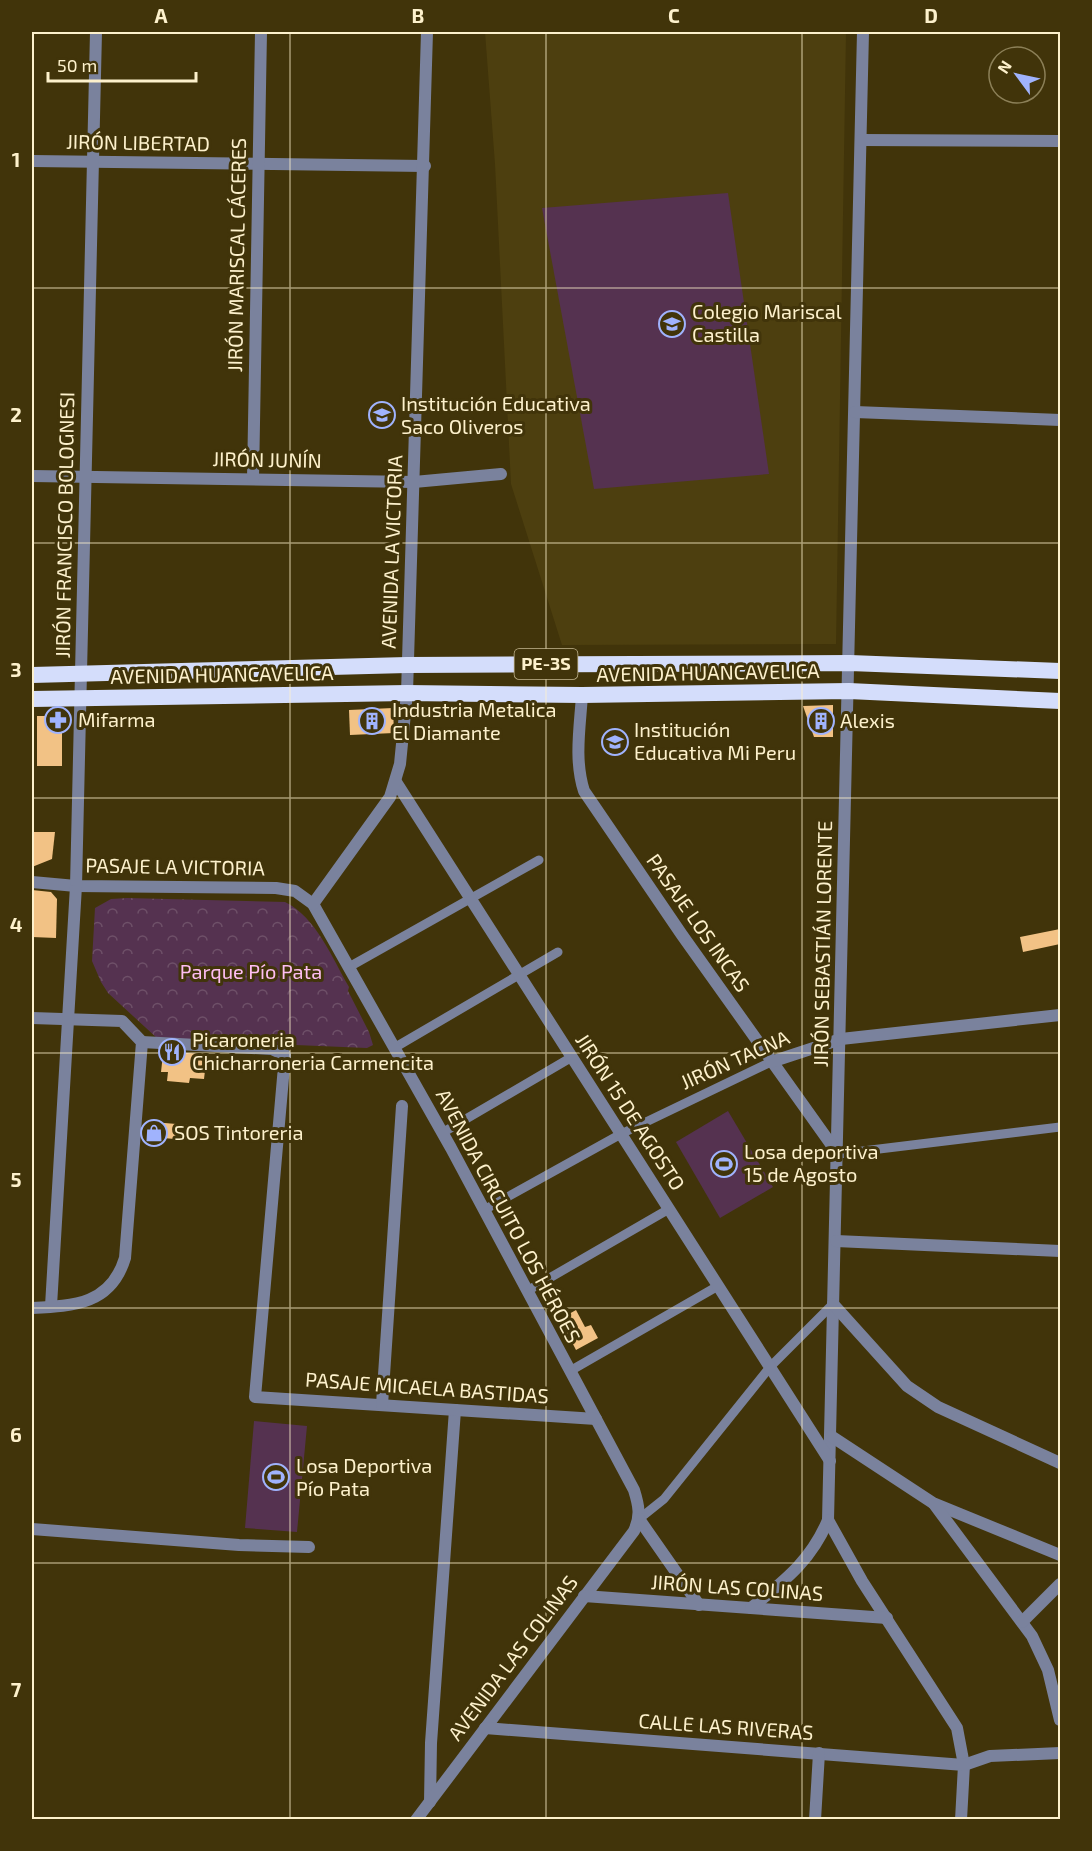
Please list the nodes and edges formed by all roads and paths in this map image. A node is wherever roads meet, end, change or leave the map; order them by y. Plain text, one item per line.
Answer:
1 (96, 32) edge
2 (261, 32) edge
3 (427, 32) edge
4 (863, 32) edge
5 (861, 140) junction
6 (1060, 141) edge
7 (32, 161) edge
8 (93, 162) junction
9 (258, 164) junction
10 (425, 166) junction
11 (855, 412) junction
12 (1060, 420) edge
13 (501, 474) dead end
14 (32, 476) edge
15 (86, 477) junction
16 (253, 479) junction
17 (414, 482) junction
18 (850, 663) junction
19 (407, 665) junction
20 (1060, 671) edge
21 (81, 674) junction
22 (32, 675) edge
23 (849, 692) junction
24 (407, 693) junction
25 (582, 695) junction
26 (32, 699) edge
27 (81, 699) junction
28 (1060, 701) edge
29 (396, 782) junction
30 (539, 860) dead end
31 (32, 882) edge
32 (76, 886) junction
33 (471, 899) junction
34 (314, 904) junction
35 (558, 952) dead end
36 (349, 967) junction
37 (519, 975) junction
38 (1060, 1015) edge
39 (32, 1018) edge
40 (67, 1019) junction
41 (841, 1039) junction
42 (142, 1042) junction
43 (394, 1048) junction
44 (572, 1057) junction
45 (771, 1062) junction
46 (402, 1106) dead end
47 (1060, 1127) edge
48 (442, 1132) junction
49 (621, 1134) junction
50 (838, 1154) junction
51 (669, 1209) junction
52 (484, 1210) junction
53 (836, 1241) junction
54 (1060, 1251) edge
55 (718, 1286) junction
56 (527, 1291) junction
57 (833, 1304) junction
58 (51, 1306) junction
59 (32, 1308) edge
60 (770, 1367) junction
61 (570, 1371) junction
62 (382, 1405) junction
63 (455, 1410) junction
64 (596, 1419) junction
65 (831, 1436) junction
66 (831, 1462) junction
67 (1060, 1463) edge
68 (933, 1503) junction
69 (639, 1519) junction
70 (828, 1520) junction
71 (32, 1530) edge
72 (309, 1547) dead end
73 (1060, 1555) edge
74 (1060, 1584) edge
75 (584, 1596) junction
76 (699, 1605) junction
77 (751, 1608) junction
78 (887, 1618) junction
79 (1022, 1622) junction
80 (1060, 1720) edge
81 (485, 1728) junction
82 (1060, 1753) edge
83 (819, 1754) junction
84 (964, 1765) junction
85 (430, 1802) junction
86 (416, 1820) edge
87 (815, 1820) edge
88 (961, 1820) edge

1 - 8 street, JIRÓN FRANCISCO BOLOGNESI
2 - 9 street, JIRÓN MARISCAL CÁCERES
3 - 10 street, AVENIDA LA VICTORIA
4 - 5 street, JIRÓN SEBASTIÁN LORENTE
5 - 6 street
5 - 11 street, JIRÓN SEBASTIÁN LORENTE
7 - 8 street, JIRÓN LIBERTAD
8 - 9 street, JIRÓN LIBERTAD
8 - 15 street, JIRÓN FRANCISCO BOLOGNESI
9 - 10 street, JIRÓN LIBERTAD
9 - 16 street, JIRÓN MARISCAL CÁCERES
10 - 17 street, AVENIDA LA VICTORIA
11 - 12 street
11 - 18 street, JIRÓN SEBASTIÁN LORENTE
13 - 17 street, JIRÓN JUNÍN
14 - 15 street, JIRÓN JUNÍN
15 - 16 street, JIRÓN JUNÍN
15 - 21 street, JIRÓN FRANCISCO BOLOGNESI
16 - 17 street, JIRÓN JUNÍN
17 - 19 street, AVENIDA LA VICTORIA
18 - 19 highway, AVENIDA HUANCAVELICA / PE-3S
18 - 20 highway, AVENIDA HUANCAVELICA / PE-3S
18 - 23 street, JIRÓN SEBASTIÁN LORENTE
19 - 21 highway, AVENIDA HUANCAVELICA / PE-3S
19 - 24 street, AVENIDA LA VICTORIA
21 - 22 highway, AVENIDA HUANCAVELICA / PE-3S
21 - 27 street, JIRÓN FRANCISCO BOLOGNESI
23 - 25 highway, AVENIDA HUANCAVELICA / PE-3S
23 - 28 highway, AVENIDA HUANCAVELICA / PE-3S
23 - 41 street, JIRÓN SEBASTIÁN LORENTE
24 - 25 highway, AVENIDA HUANCAVELICA / PE-3S
24 - 27 highway, AVENIDA HUANCAVELICA / PE-3S
24 - 29 street, AVENIDA LA VICTORIA
25 - 45 street, PASAJE LOS INCAS
26 - 27 highway, AVENIDA HUANCAVELICA / PE-3S
27 - 32 street, JIRÓN FRANCISCO BOLOGNESI
29 - 33 street, JIRÓN 15 DE AGOSTO
29 - 34 street, AVENIDA LA VICTORIA
30 - 33 lane
31 - 32 street, PASAJE LA VICTORIA
32 - 34 street, PASAJE LA VICTORIA
32 - 40 street, JIRÓN FRANCISCO BOLOGNESI
33 - 36 lane
33 - 37 street, JIRÓN 15 DE AGOSTO
34 - 36 street, AVENIDA CIRCUITO LOS HÉROES
35 - 37 lane
36 - 43 street, AVENIDA CIRCUITO LOS HÉROES
37 - 43 lane
37 - 44 street, JIRÓN 15 DE AGOSTO
38 - 41 street, JIRÓN TACNA
39 - 40 street
40 - 42 street
40 - 58 street, JIRÓN FRANCISCO BOLOGNESI
41 - 45 street, JIRÓN TACNA
41 - 50 street, JIRÓN SEBASTIÁN LORENTE
42 - 58 street
42 - 62 street, PASAJE MICAELA BASTIDAS
43 - 48 street, AVENIDA CIRCUITO LOS HÉROES
44 - 48 lane
44 - 49 street, JIRÓN 15 DE AGOSTO
45 - 49 lane, JIRÓN TACNA
45 - 50 street, PASAJE LOS INCAS
46 - 62 street
47 - 50 lane
48 - 52 street, AVENIDA CIRCUITO LOS HÉROES
49 - 51 street, JIRÓN 15 DE AGOSTO
49 - 52 lane, JIRÓN TACNA
50 - 53 street, JIRÓN SEBASTIÁN LORENTE
51 - 55 street, JIRÓN 15 DE AGOSTO
51 - 56 lane
52 - 56 street, AVENIDA CIRCUITO LOS HÉROES
53 - 54 street
53 - 57 street, JIRÓN SEBASTIÁN LORENTE
55 - 60 street, JIRÓN 15 DE AGOSTO
55 - 61 lane
56 - 61 street, AVENIDA CIRCUITO LOS HÉROES
57 - 60 lane
57 - 65 street, JIRÓN SEBASTIÁN LORENTE
57 - 67 street
58 - 59 street
60 - 66 street, JIRÓN 15 DE AGOSTO
60 - 69 lane
61 - 64 street, AVENIDA CIRCUITO LOS HÉROES
62 - 63 street, PASAJE MICAELA BASTIDAS
63 - 64 street, PASAJE MICAELA BASTIDAS
63 - 85 street
64 - 69 street, AVENIDA CIRCUITO LOS HÉROES
65 - 66 street, JIRÓN SEBASTIÁN LORENTE
65 - 68 street
66 - 70 street, JIRÓN SEBASTIÁN LORENTE
68 - 73 street
68 - 79 street
69 - 75 street, AVENIDA LAS COLINAS
69 - 76 street
70 - 77 street
70 - 78 street
71 - 72 street
74 - 79 street
75 - 76 street, JIRÓN LAS COLINAS
75 - 81 street, AVENIDA LAS COLINAS
76 - 77 street, JIRÓN LAS COLINAS
77 - 78 street, JIRÓN LAS COLINAS
78 - 84 street
79 - 80 street
81 - 83 street, CALLE LAS RIVERAS
81 - 85 street, AVENIDA LAS COLINAS
82 - 84 street
83 - 84 street, CALLE LAS RIVERAS
83 - 87 street
84 - 88 street
85 - 86 street, AVENIDA LAS COLINAS

